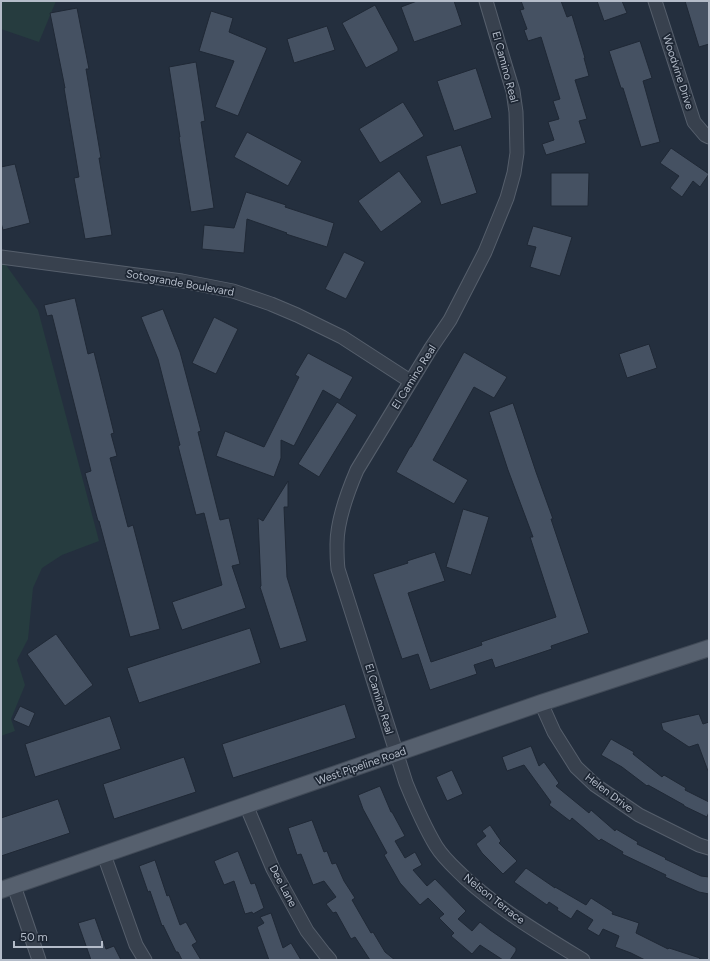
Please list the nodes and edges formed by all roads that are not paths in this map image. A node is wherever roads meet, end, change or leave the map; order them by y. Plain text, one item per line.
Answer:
1 (486, 1) edge
2 (655, 1) edge
3 (709, 137) edge
4 (1, 257) edge
5 (410, 382) junction
6 (709, 648) edge
7 (541, 703) junction
8 (396, 754) junction
9 (246, 806) junction
10 (709, 848) edge
11 (104, 855) junction
12 (7, 888) edge
13 (39, 960) edge
14 (145, 960) edge
15 (330, 960) edge
16 (583, 960) edge

1 - 5 street, El Camino Real
2 - 3 street, Woodvine Drive
4 - 5 street, Sotogrande Boulevard
5 - 8 street, El Camino Real
6 - 7 main road, West Pipeline Road
7 - 8 main road, West Pipeline Road
7 - 10 street, Helen Drive
8 - 9 main road, West Pipeline Road
8 - 16 street, Nelson Terrace
9 - 11 main road, West Pipeline Road
9 - 15 street, Dee Lane
11 - 12 main road, West Pipeline Road
11 - 14 street
12 - 13 street

